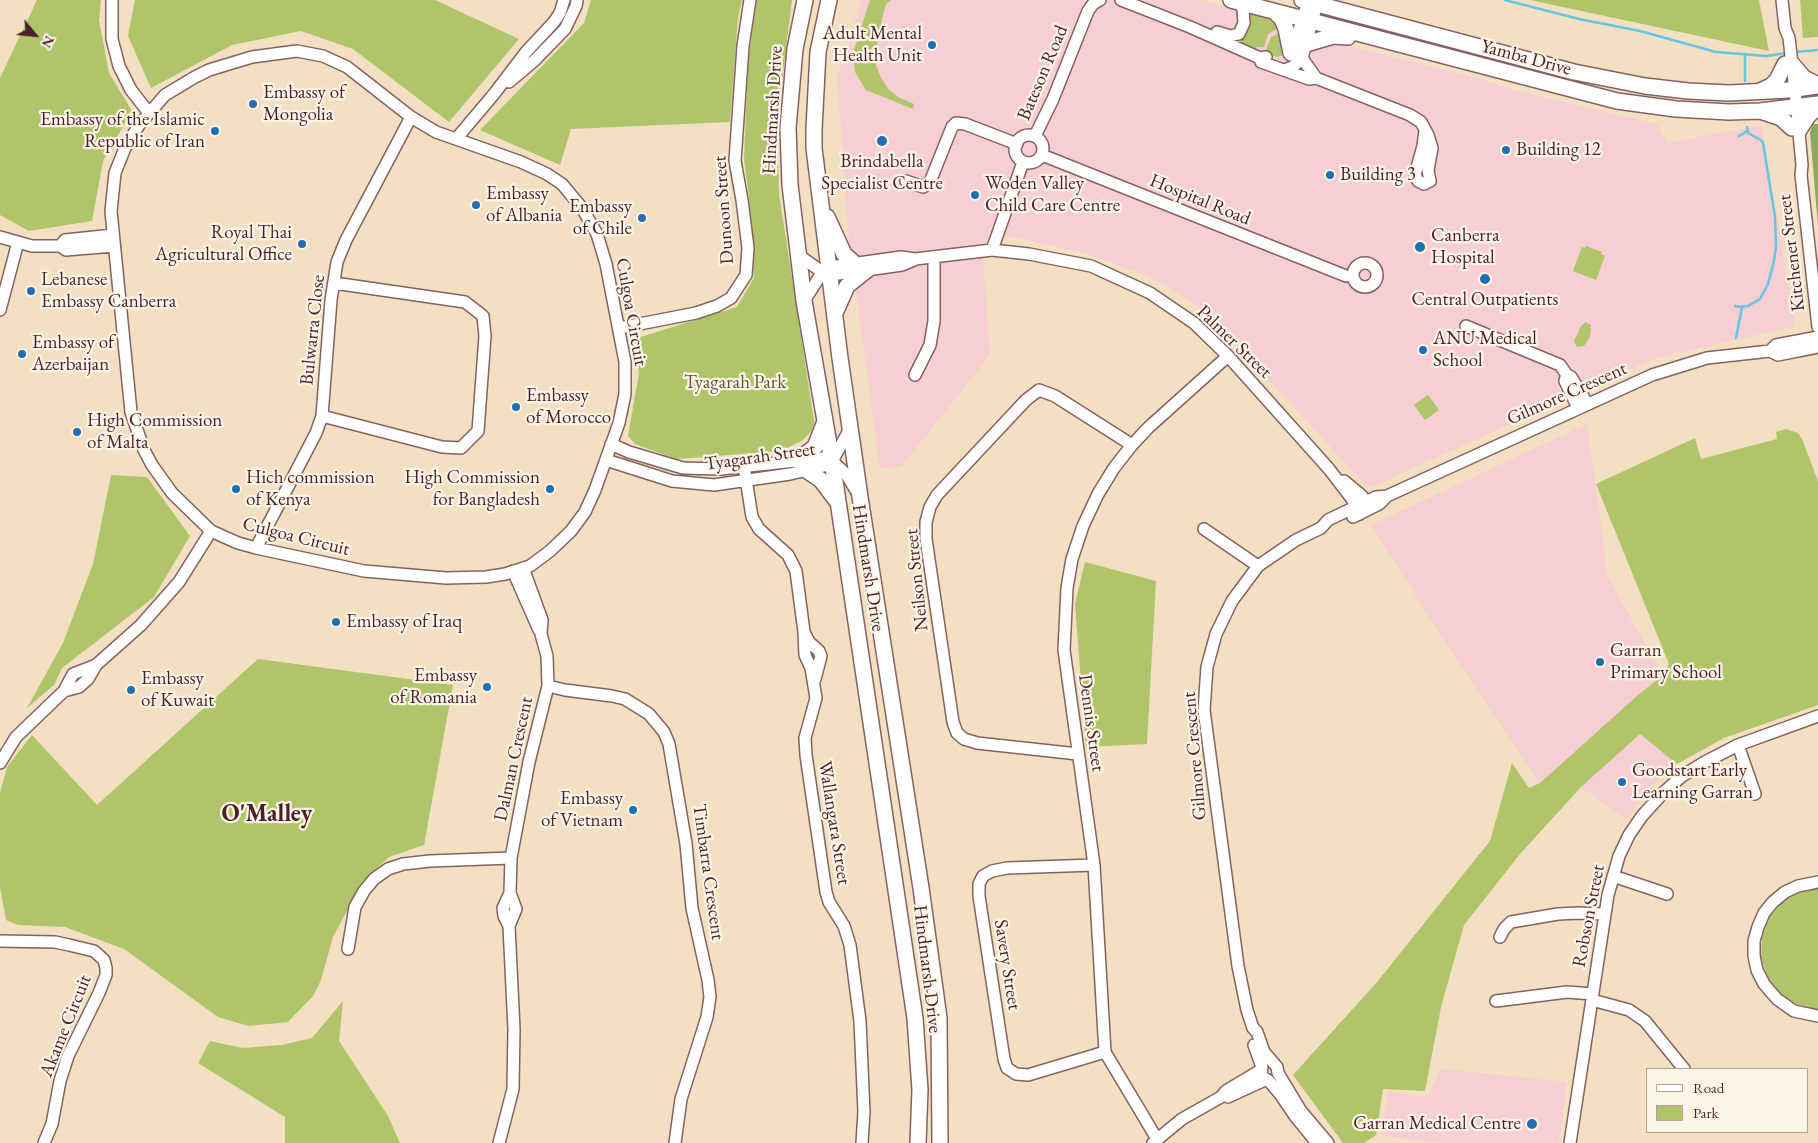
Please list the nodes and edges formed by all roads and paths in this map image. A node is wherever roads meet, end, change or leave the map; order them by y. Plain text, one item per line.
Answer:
1 (112, 0) edge
2 (564, 0) edge
3 (577, 0) edge
4 (750, 0) edge
5 (805, 0) edge
6 (829, 0) edge
7 (1100, 0) edge
8 (1121, 0) edge
9 (1782, 0) edge
10 (1236, 1) edge
11 (1309, 2) edge
12 (1274, 12) junction
13 (1307, 20) junction
14 (1205, 33) junction
15 (1374, 38) junction
16 (1788, 57) junction
17 (1295, 59) junction
18 (1313, 75) junction
19 (1818, 86) edge
20 (1791, 90) junction
21 (1759, 92) junction
22 (494, 94) junction
23 (1818, 106) edge
24 (1793, 107) junction
25 (1760, 111) junction
26 (149, 113) junction
27 (411, 118) junction
28 (1795, 129) junction
29 (1425, 130) dead end
30 (1034, 136) junction
31 (456, 139) junction
32 (1016, 144) junction
33 (1042, 155) junction
34 (1023, 162) junction
35 (906, 181) dead end
36 (821, 204) junction
37 (0, 236) edge
38 (114, 240) junction
39 (1813, 240) edge
40 (18, 242) junction
41 (992, 250) junction
42 (798, 254) junction
43 (934, 257) junction
44 (861, 267) junction
45 (830, 271) junction
46 (1351, 276) dead end
47 (334, 283) junction
48 (804, 301) junction
49 (0, 310) edge
50 (836, 311) junction
51 (1466, 326) dead end
52 (1818, 327) edge
53 (619, 328) junction
54 (1818, 337) edge
55 (1818, 347) edge
56 (1770, 351) junction
57 (1228, 356) junction
58 (915, 376) dead end
59 (1582, 406) junction
60 (322, 416) junction
61 (825, 420) junction
62 (851, 427) junction
63 (611, 444) junction
64 (1132, 445) junction
65 (606, 460) junction
66 (832, 461) junction
67 (802, 465) junction
68 (744, 466) junction
69 (746, 480) junction
70 (860, 497) junction
71 (837, 501) junction
72 (1363, 508) junction
73 (1204, 529) dead end
74 (211, 530) junction
75 (256, 548) junction
76 (1258, 566) junction
77 (518, 570) junction
78 (548, 686) junction
79 (1818, 716) edge
80 (1738, 746) junction
81 (1078, 754) junction
82 (0, 763) edge
83 (1755, 794) dead end
84 (511, 858) junction
85 (1094, 865) junction
86 (1613, 876) junction
87 (1818, 882) edge
88 (1667, 894) dead end
89 (1604, 914) junction
90 (1500, 937) dead end
91 (0, 939) edge
92 (348, 949) dead end
93 (1592, 997) junction
94 (1496, 1001) dead end
95 (1818, 1016) edge
96 (1105, 1052) junction
97 (1683, 1068) edge
98 (1268, 1072) junction
99 (1298, 1114) junction
100 (52, 1124) junction
101 (1155, 1141) edge
102 (44, 1143) edge
103 (54, 1143) edge
104 (500, 1143) edge
105 (674, 1143) edge
106 (862, 1143) edge
107 (918, 1143) edge
108 (940, 1143) edge
109 (1317, 1143) edge
110 (1328, 1143) edge
111 (1570, 1143) edge

1 - 26 street
2 - 22 street
3 - 22 street
4 - 53 street, Dunoon Street
5 - 42 main road, Hindmarsh Drive
6 - 36 main road, Hindmarsh Drive
7 - 30 street, Bateson Road
8 - 14 street
9 - 16 street, Kitchener Street
10 - 12 main road, Yamba Drive
10 - 14 street
11 - 13 street
11 - 21 main road, Yamba Drive
12 - 13 main road, Yamba Drive
12 - 17 main road
13 - 15 main road, Yamba Drive
13 - 17 street
13 - 17 street
14 - 17 street
15 - 17 main road
15 - 25 main road, Yamba Drive
16 - 19 main road
16 - 20 street, Kitchener Street
16 - 21 main road
17 - 18 street
17 - 18 street
18 - 29 street
19 - 20 main road, Yamba Drive
20 - 21 main road, Yamba Drive
20 - 24 street, Kitchener Street
22 - 31 street
23 - 24 main road, Yamba Drive
23 - 28 main road
24 - 25 main road, Yamba Drive
24 - 28 street, Kitchener Street
25 - 28 main road
26 - 27 street, Culgoa Circuit
26 - 38 street, Culgoa Circuit
27 - 31 street, Culgoa Circuit
27 - 47 street, Bulwarra Close
28 - 39 street, Kitchener Street
30 - 32 street
30 - 33 street
31 - 53 street, Culgoa Circuit
32 - 34 street
32 - 35 street
33 - 34 street
33 - 46 street, Hospital Road
34 - 41 street
36 - 44 main road
36 - 45 main road, Hindmarsh Drive
37 - 40 street
38 - 40 street
38 - 74 street, Culgoa Circuit
39 - 52 street, Kitchener Street
40 - 49 street
41 - 43 street, Palmer Street
41 - 57 street, Palmer Street
42 - 45 street
42 - 48 main road, Hindmarsh Drive
43 - 44 street, Palmer Street
43 - 58 street
44 - 45 street, Palmer Street
44 - 50 main road
45 - 48 street, Palmer Street
45 - 50 main road, Hindmarsh Drive
47 - 60 street, Bulwarra Close
47 - 60 street
48 - 61 main road, Hindmarsh Drive
50 - 62 main road, Hindmarsh Drive
51 - 59 street
53 - 63 street, Culgoa Circuit
54 - 56 street, Gilmore Crescent
55 - 56 street, Gilmore Crescent
56 - 59 street, Gilmore Crescent
57 - 64 street, Dennis Street
57 - 72 street, Palmer Street
59 - 72 street, Gilmore Crescent
60 - 75 street, Bulwarra Close
61 - 66 main road, Hindmarsh Drive
61 - 67 main road
62 - 66 street, Tyagarah Street
62 - 70 main road, Hindmarsh Drive
63 - 65 street, Culgoa Circuit
63 - 68 street, Tyagarah Street
64 - 81 street, Dennis Street
64 - 81 street, Neilson Street
65 - 69 street, Tyagarah Street
65 - 77 street, Culgoa Circuit
66 - 67 street, Tyagarah Street
66 - 70 street, Tyagarah Street
66 - 71 main road, Hindmarsh Drive
67 - 68 street, Tyagarah Street
67 - 69 street, Tyagarah Street
67 - 71 main road
68 - 69 street, Wallangara Street
69 - 106 street, Wallangara Street
70 - 108 main road, Hindmarsh Drive
71 - 107 main road, Hindmarsh Drive
72 - 76 street, Gilmore Crescent
73 - 76 street
74 - 75 street, Culgoa Circuit
74 - 82 street
75 - 77 street, Culgoa Circuit
76 - 98 street, Gilmore Crescent
77 - 78 street, Dalman Crescent
78 - 84 street, Dalman Crescent
78 - 105 street, Timbarra Crescent
79 - 80 street, Robson Street
80 - 83 street
80 - 86 street, Robson Street
81 - 85 street, Dennis Street
84 - 92 street
84 - 104 street, Dalman Crescent
85 - 96 street, Dennis Street
85 - 96 street, Savery Street
86 - 88 street
86 - 89 street, Robson Street
87 - 95 street
89 - 90 street
89 - 93 street, Robson Street
91 - 100 street, Akame Circuit
93 - 94 street
93 - 97 street
93 - 111 street, Robson Street
96 - 101 street, Dennis Street
98 - 99 street, Gilmore Crescent
98 - 101 street
99 - 109 street, Gilmore Crescent
99 - 110 street, Gilmore Crescent
100 - 102 street, Akame Circuit
100 - 103 street, Akame Circuit

